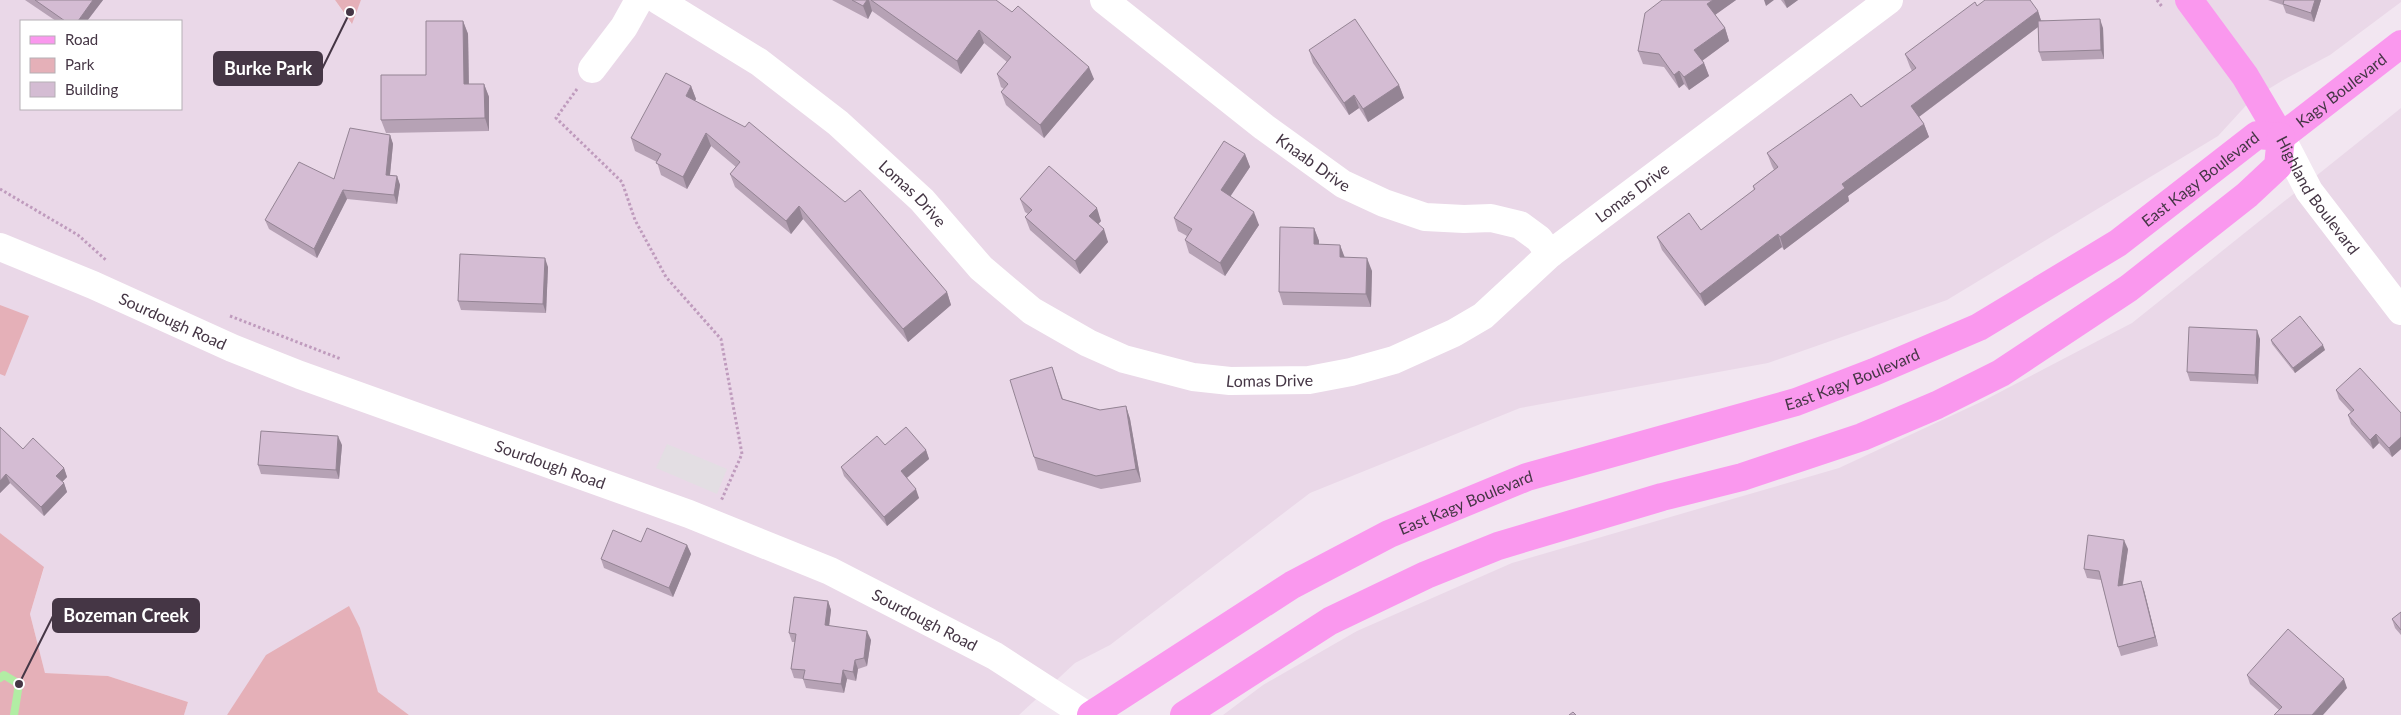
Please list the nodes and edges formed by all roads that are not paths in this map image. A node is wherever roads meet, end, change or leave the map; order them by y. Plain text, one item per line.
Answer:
1 (640, 0) edge
2 (658, 0) edge
3 (1104, 0) edge
4 (1889, 0) edge
5 (2189, 0) edge
6 (2401, 44) edge
7 (592, 69) road end
8 (2281, 137) junction
9 (0, 246) edge
10 (1550, 254) junction
11 (2401, 311) edge
12 (1086, 715) edge
13 (1091, 715) edge
14 (1184, 715) edge

1 - 7 street
2 - 10 street, Lomas Drive
3 - 10 street, Knaab Drive
4 - 10 street, Lomas Drive
5 - 8 main road, Highland Boulevard
6 - 8 main road, Kagy Boulevard
8 - 11 street, Highland Boulevard
8 - 13 main road, East Kagy Boulevard
8 - 14 main road, East Kagy Boulevard
9 - 12 street, Sourdough Road

